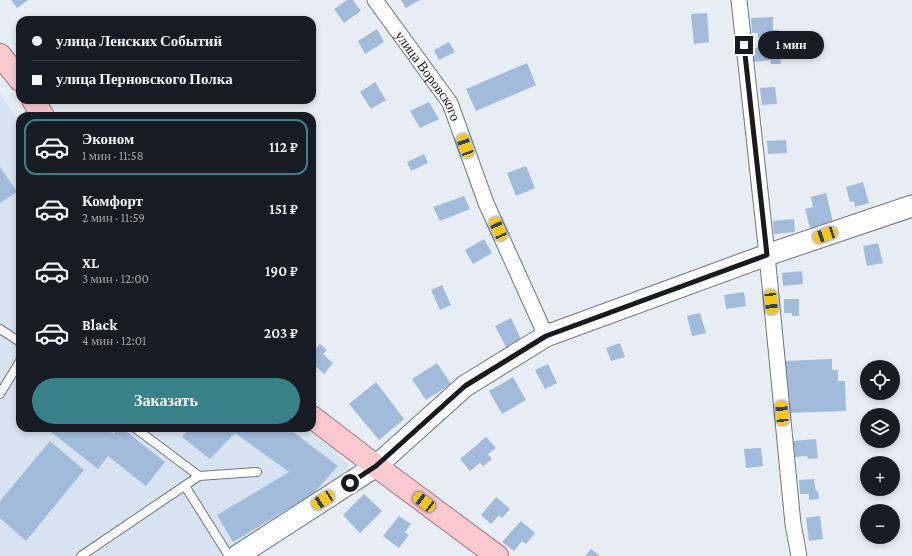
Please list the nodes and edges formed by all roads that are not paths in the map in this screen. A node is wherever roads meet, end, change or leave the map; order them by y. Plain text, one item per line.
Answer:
1 (375, 0) edge
2 (739, 0) edge
3 (0, 55) edge
4 (16, 75) edge
5 (912, 206) edge
6 (767, 255) junction
7 (0, 329) edge
8 (546, 336) junction
9 (16, 339) edge
10 (16, 368) edge
11 (0, 394) edge
12 (316, 420) edge
13 (140, 432) edge
14 (376, 466) junction
15 (257, 472) dead end
16 (199, 476) junction
17 (184, 486) junction
18 (240, 555) edge
19 (81, 556) edge
20 (497, 556) edge
21 (799, 556) edge

1 - 8 street, улица Воровского
2 - 6 street
3 - 4 main road
5 - 6 street
6 - 8 street
6 - 21 street
7 - 9 lane
8 - 14 street
10 - 11 lane
12 - 14 main road
13 - 16 lane
14 - 18 street
14 - 20 main road
15 - 16 lane
16 - 17 lane
17 - 18 lane
17 - 19 lane

